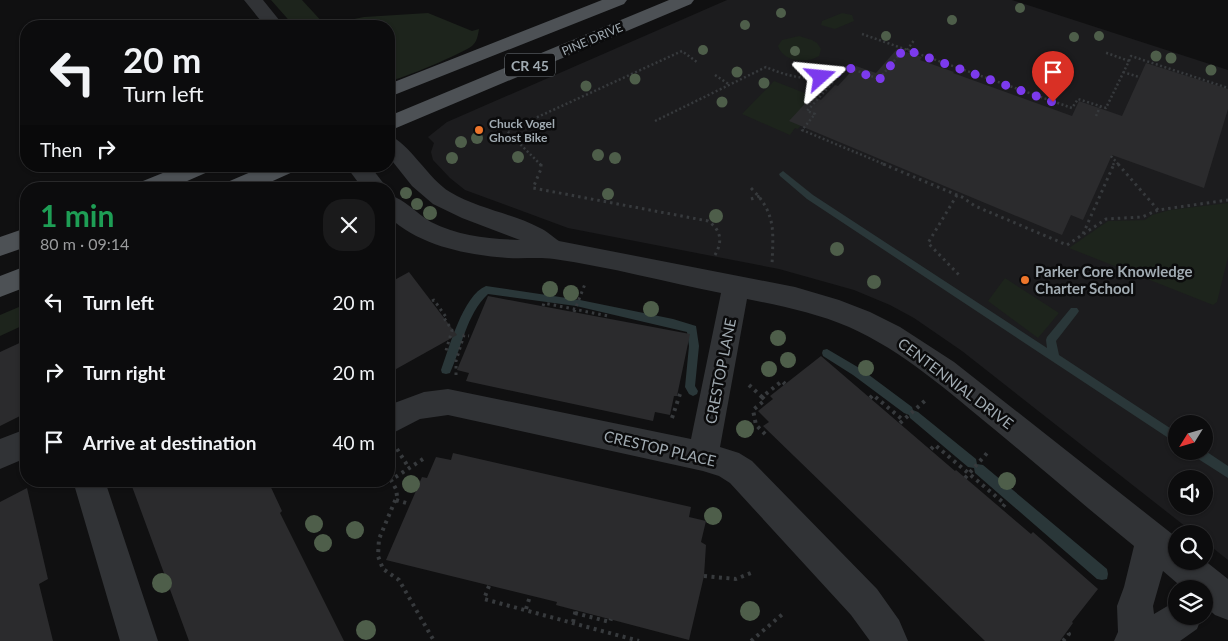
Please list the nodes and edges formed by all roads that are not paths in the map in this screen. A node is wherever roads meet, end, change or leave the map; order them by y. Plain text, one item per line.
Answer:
1 (253, 0) edge
2 (618, 0) edge
3 (685, 0) edge
4 (270, 20) edge
5 (395, 89) edge
6 (395, 121) edge
7 (395, 150) edge
8 (187, 172) edge
9 (273, 172) edge
10 (362, 172) edge
11 (163, 182) edge
12 (249, 182) edge
13 (370, 182) edge
14 (395, 208) edge
15 (20, 239) edge
16 (0, 247) edge
17 (552, 249) junction
18 (20, 279) edge
19 (736, 286) junction
20 (0, 287) edge
21 (395, 428) edge
22 (20, 446) edge
23 (0, 454) edge
24 (703, 456) junction
25 (91, 487) edge
26 (1168, 552) edge
27 (1168, 554) edge
28 (1189, 570) edge
29 (1228, 602) edge
30 (1213, 607) edge
31 (1171, 625) edge
32 (1135, 638) edge
33 (139, 641) edge
34 (889, 641) edge

1 - 4 street
2 - 5 main road, PINE DRIVE / CR 45
3 - 6 main road, PINE DRIVE / CR 45
7 - 17 street, CENTENNIAL DRIVE
8 - 11 main road
9 - 12 main road
10 - 13 street
14 - 17 street, CENTENNIAL DRIVE
15 - 16 main road
17 - 19 street, CENTENNIAL DRIVE
18 - 20 main road
19 - 24 street, CRESTOP LANE
19 - 26 street, CENTENNIAL DRIVE
21 - 24 street, CRESTOP PLACE
22 - 23 street
24 - 34 street, CRESTOP PLACE
25 - 33 street
27 - 32 street
28 - 29 street, CENTENNIAL DRIVE
29 - 30 street
31 - 32 street

